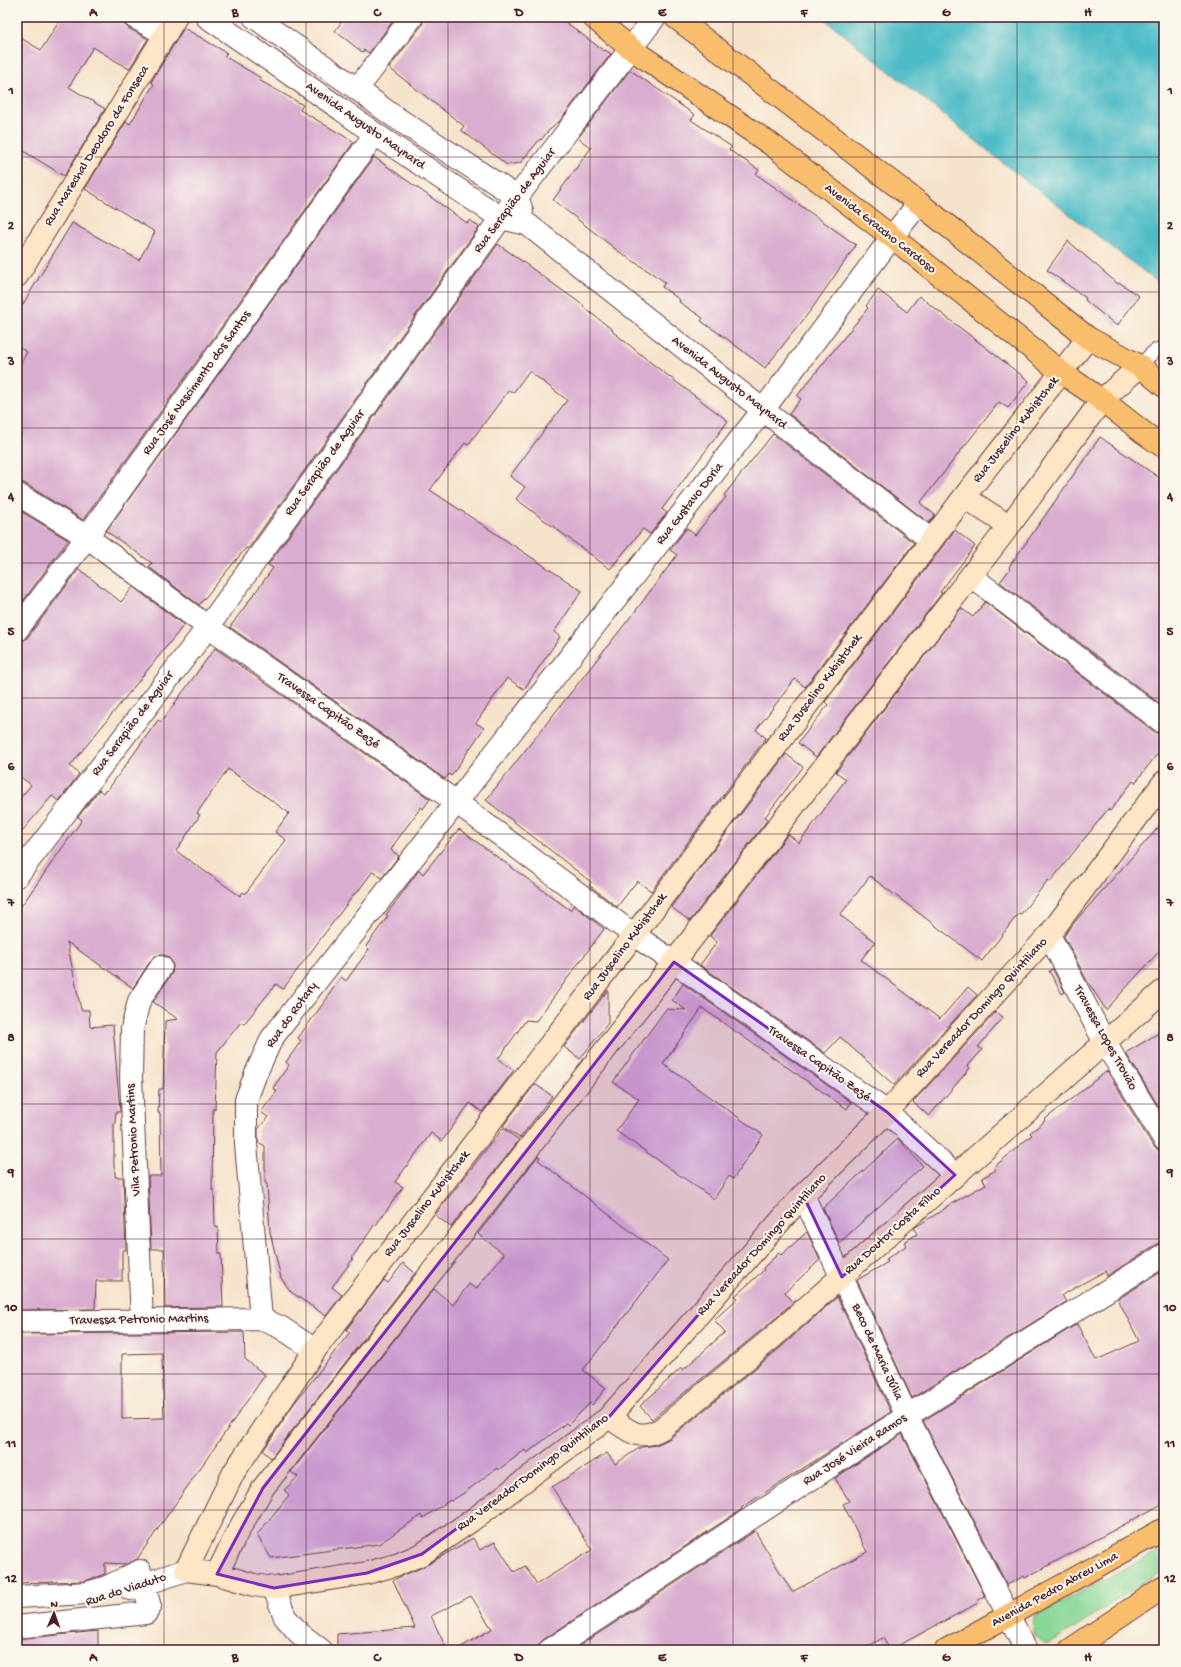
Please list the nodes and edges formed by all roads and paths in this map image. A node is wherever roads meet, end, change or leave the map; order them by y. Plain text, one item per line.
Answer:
1 (134, 17) edge
2 (208, 17) edge
3 (254, 17) edge
4 (412, 17) edge
5 (593, 17) edge
6 (655, 17) edge
7 (675, 17) edge
8 (171, 26) edge
9 (630, 48) junction
10 (357, 89) junction
11 (375, 134) junction
12 (517, 197) junction
13 (919, 203) junction
14 (501, 218) junction
15 (527, 224) junction
16 (892, 237) junction
17 (17, 276) edge
18 (1088, 338) junction
19 (1164, 348) edge
20 (1140, 366) junction
21 (1062, 373) junction
22 (1164, 386) edge
23 (1102, 400) junction
24 (763, 410) junction
25 (1164, 447) edge
26 (17, 494) edge
27 (964, 497) junction
28 (1009, 526) junction
29 (87, 537) junction
30 (931, 540) junction
31 (971, 576) junction
32 (208, 627) junction
33 (17, 630) edge
34 (1164, 723) edge
35 (1164, 782) edge
36 (456, 802) junction
37 (17, 876) edge
38 (634, 935) junction
39 (1049, 936) junction
40 (674, 962) junction
41 (161, 967) dead end
42 (1164, 990) edge
43 (1105, 1043) junction
44 (887, 1112) junction
45 (1164, 1139) edge
46 (955, 1175) junction
47 (803, 1195) junction
48 (1164, 1255) edge
49 (842, 1277) junction
50 (261, 1319) junction
51 (142, 1320) junction
52 (17, 1322) edge
53 (315, 1350) junction
54 (907, 1416) junction
55 (609, 1417) junction
56 (234, 1472) junction
57 (262, 1488) junction
58 (1164, 1529) edge
59 (186, 1570) junction
60 (217, 1574) junction
61 (143, 1584) junction
62 (274, 1588) junction
63 (1164, 1588) edge
64 (17, 1597) edge
65 (17, 1612) edge
66 (1009, 1615) junction
67 (17, 1628) edge
68 (321, 1650) edge
69 (550, 1650) edge
70 (946, 1650) edge
71 (1026, 1650) edge
72 (1070, 1650) edge

1 - 8 street
2 - 11 street, Avenida Augusto Maynard
3 - 10 street, Avenida Augusto Maynard
4 - 10 street
5 - 9 main road, Avenida Graccho Cardoso
6 - 9 street, Rua Serapião de Aguiar
7 - 13 main road
8 - 17 street, Rua Marechal Deodoro da Fonseca
9 - 12 street, Rua Serapião de Aguiar
9 - 16 main road, Avenida Graccho Cardoso
10 - 12 street, Avenida Augusto Maynard
11 - 14 street, Avenida Augusto Maynard
11 - 29 street, Rua José Nascimento dos Santos
12 - 14 street, Rua Serapião de Aguiar
12 - 15 street
13 - 16 street, Rua Gustavo Doria
13 - 18 main road
14 - 15 street, Avenida Augusto Maynard
14 - 32 street, Rua Serapião de Aguiar
15 - 24 street, Avenida Augusto Maynard
16 - 21 main road, Avenida Graccho Cardoso
16 - 24 street, Rua Gustavo Doria
18 - 20 main road
18 - 21 street, Rua Juscelino Kubistchek
19 - 20 lane
20 - 22 main road
20 - 23 street
21 - 23 main road, Avenida Graccho Cardoso
21 - 27 street, Rua Juscelino Kubistchek
23 - 25 main road, Avenida Graccho Cardoso
23 - 28 street
24 - 30 street, Avenida Augusto Maynard
24 - 36 street, Rua Gustavo Doria
26 - 29 street, Travessa Capitão Zezé
27 - 28 street
27 - 30 street, Rua Juscelino Kubistchek
28 - 31 street
29 - 32 street, Travessa Capitão Zezé
29 - 33 street, Rua José Nascimento dos Santos
30 - 38 street, Rua Juscelino Kubistchek
31 - 34 street
31 - 40 street
32 - 36 street, Travessa Capitão Zezé
32 - 37 street, Rua Serapião de Aguiar
35 - 39 street, Rua Vereador Domingo Quintiliano
36 - 38 street, Travessa Capitão Zezé
36 - 50 street, Rua do Rotary
38 - 40 street, Travessa Capitão Zezé
38 - 53 street, Rua Juscelino Kubistchek
39 - 43 street, Travessa Lopes Trovão
39 - 44 street, Rua Vereador Domingo Quintiliano
40 - 44 street, Travessa Capitão Zezé
40 - 57 street
41 - 51 street, Vila Petronio Martins
42 - 43 street, Rua Doutor Costa Filho
43 - 45 street, Travessa Lopes Trovão
43 - 46 street, Rua Doutor Costa Filho
44 - 46 street, Travessa Capitão Zezé
44 - 47 street, Rua Vereador Domingo Quintiliano
46 - 49 street, Rua Doutor Costa Filho
47 - 49 street, Beco de Maria Júlia
47 - 55 street, Rua Vereador Domingo Quintiliano
48 - 54 street, Rua José Vieira Ramos
49 - 54 street, Beco de Maria Júlia
49 - 55 street, Rua Doutor Costa Filho
50 - 51 street, Travessa Petronio Martins
50 - 53 street
51 - 52 street, Travessa Petronio Martins
53 - 56 street, Rua Juscelino Kubistchek
54 - 66 street, Beco de Maria Júlia
54 - 69 street, Rua José Vieira Ramos
55 - 62 street, Rua Vereador Domingo Quintiliano
56 - 57 street
56 - 59 street, Rua Juscelino Kubistchek
57 - 60 street
58 - 66 main road, Avenida Pedro Abreu Lima
59 - 60 street, Rua Vereador Domingo Quintiliano
59 - 61 street, Rua do Viaduto
60 - 62 street, Rua Vereador Domingo Quintiliano
61 - 64 street
61 - 65 street, Rua do Viaduto
61 - 67 street
62 - 68 street
63 - 72 main road
66 - 70 main road, Avenida Pedro Abreu Lima
66 - 71 street, Beco de Maria Júlia

